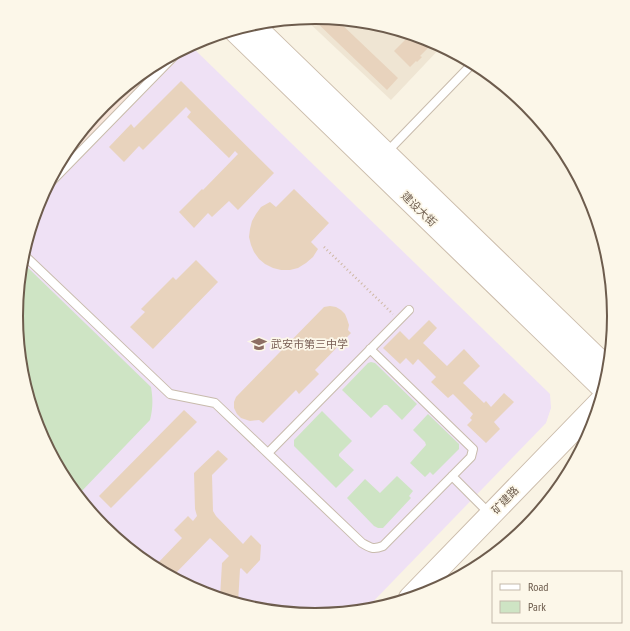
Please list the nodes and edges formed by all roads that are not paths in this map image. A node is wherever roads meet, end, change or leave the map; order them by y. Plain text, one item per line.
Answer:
1 (257, 29) edge
2 (238, 33) edge
3 (164, 66) edge
4 (468, 68) edge
5 (385, 153) junction
6 (61, 171) edge
7 (29, 260) edge
8 (409, 310) dead end
9 (370, 349) junction
10 (603, 364) edge
11 (599, 383) edge
12 (591, 411) edge
13 (574, 450) edge
14 (268, 453) junction
15 (452, 476) junction
16 (490, 514) junction
17 (460, 569) edge
18 (420, 588) edge

1 - 5 main road, 建设大街
2 - 11 main road, 建设大街
3 - 6 lane
4 - 5 lane
5 - 10 main road, 建设大街
7 - 14 lane
8 - 9 lane
9 - 14 lane
9 - 15 lane
12 - 16 main road, 矿建路
13 - 17 main road, 矿建路
14 - 15 lane
15 - 16 lane
16 - 18 main road, 矿建路

